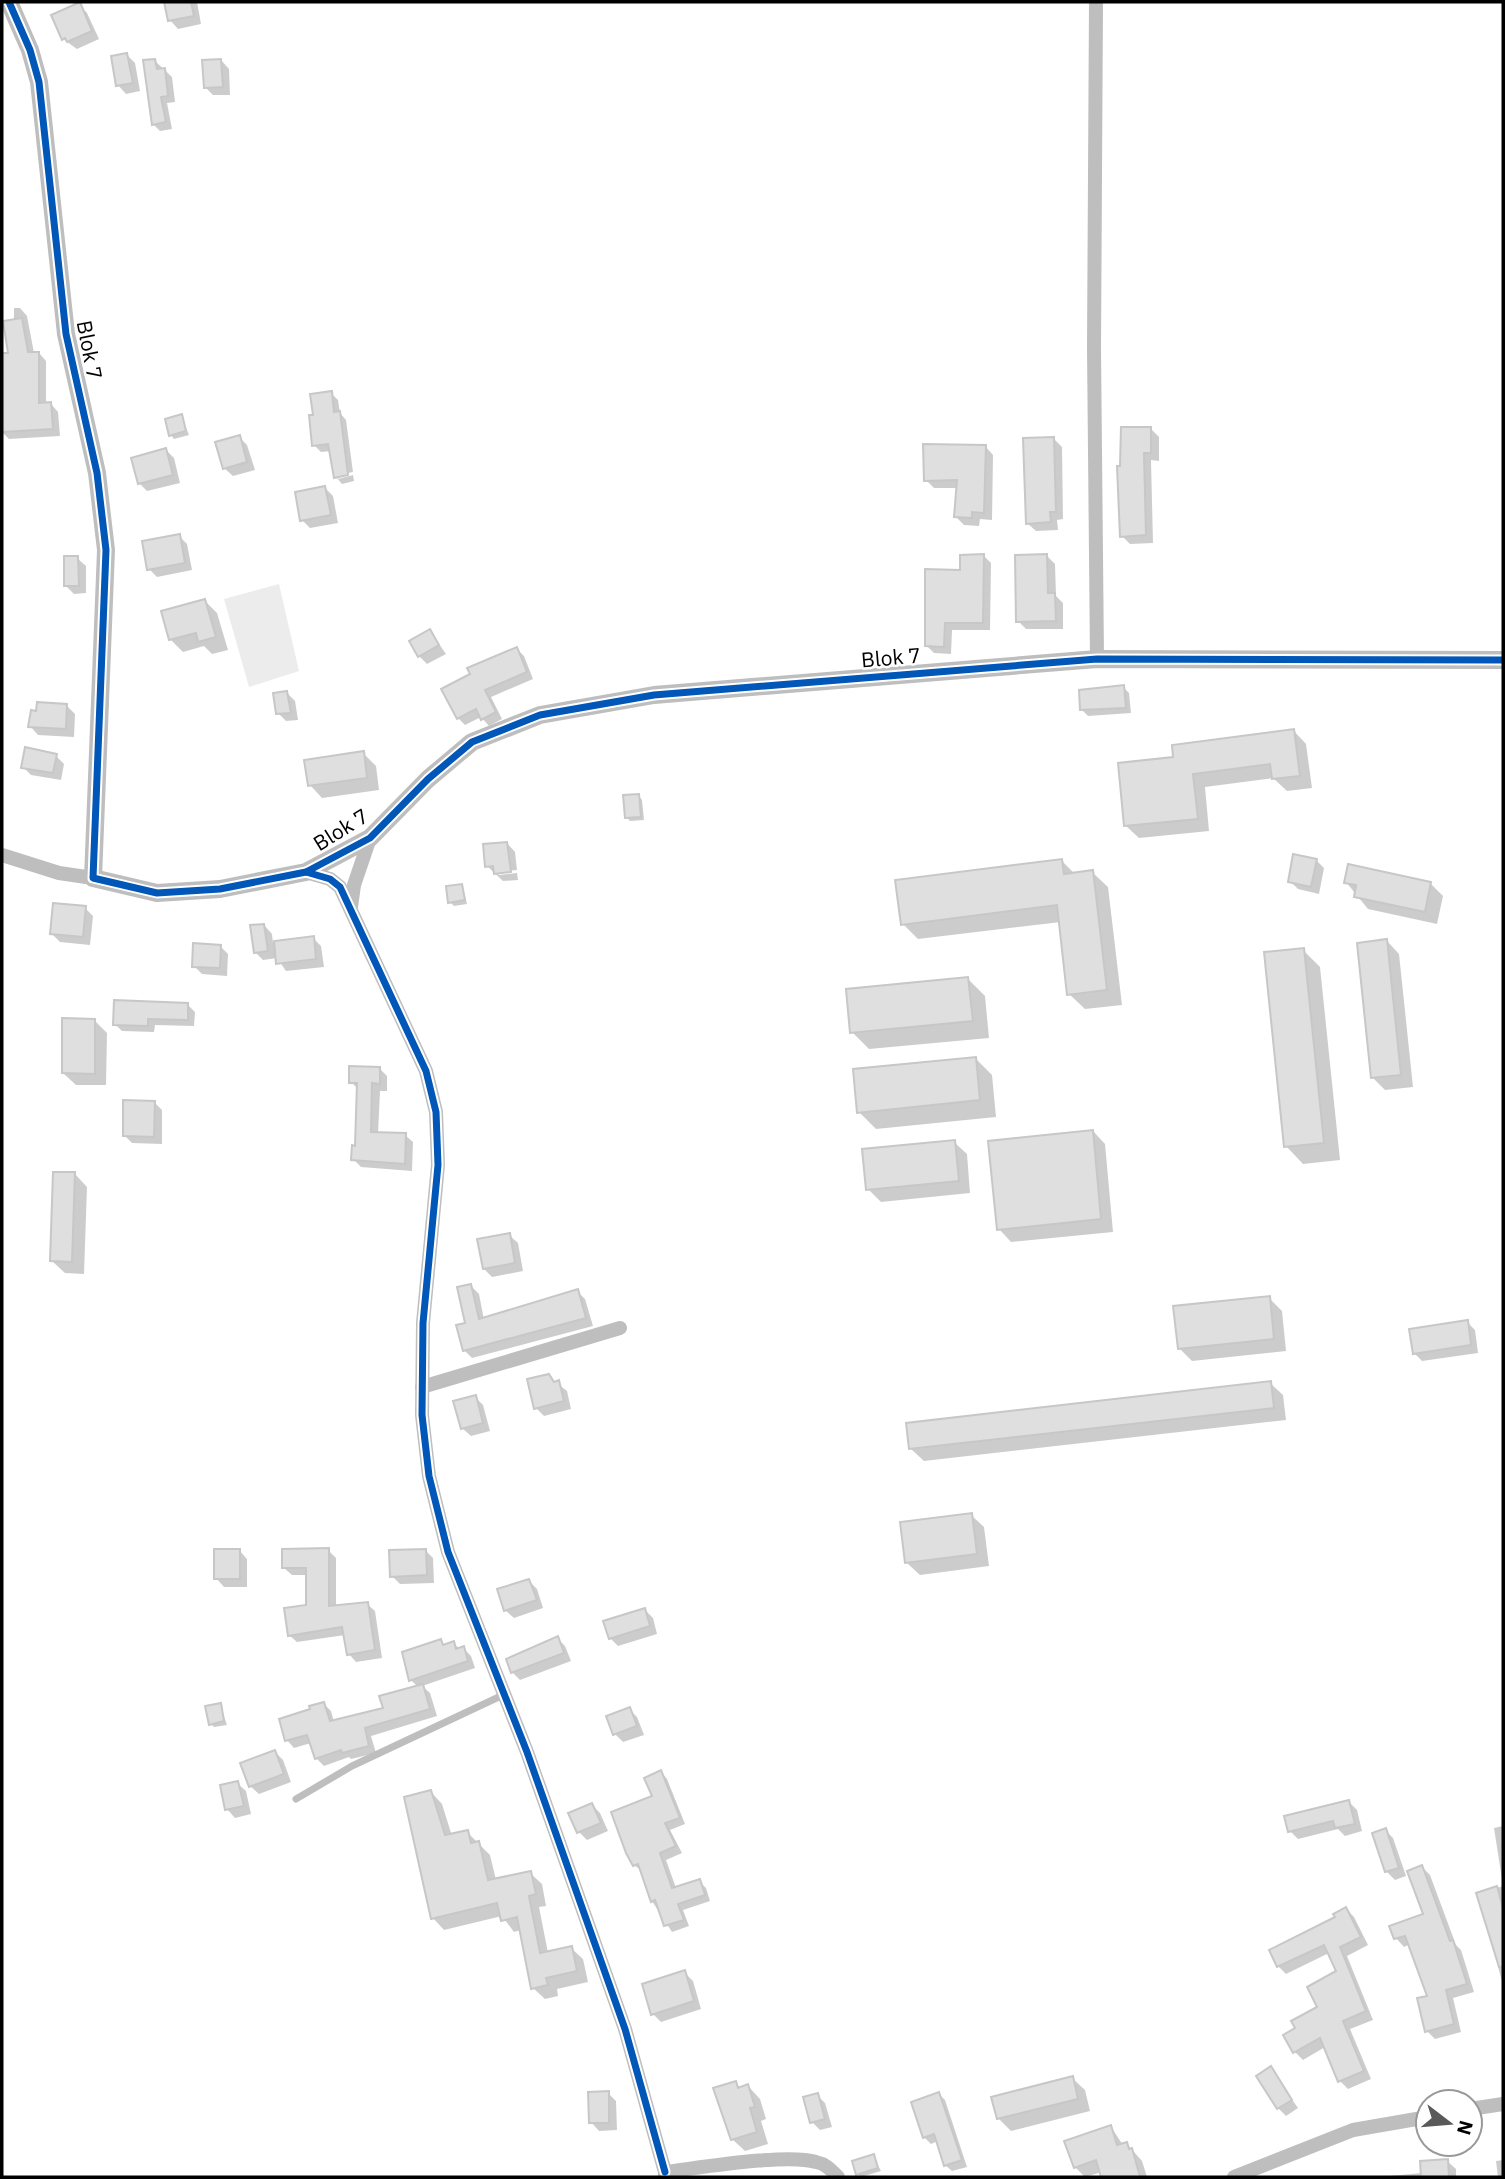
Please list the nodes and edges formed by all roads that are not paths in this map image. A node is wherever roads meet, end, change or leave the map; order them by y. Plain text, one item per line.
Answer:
1 (9, 2) edge
2 (1096, 2) edge
3 (1097, 659) junction
4 (1503, 660) edge
5 (370, 838) junction
6 (2, 856) edge
7 (306, 872) junction
8 (93, 878) junction
9 (351, 909) junction
10 (620, 1328) dead end
11 (422, 1387) junction
12 (503, 1695) junction
13 (296, 1799) dead end
14 (1503, 2104) edge
15 (1484, 2107) edge
16 (1414, 2119) edge
17 (665, 2174) edge
18 (838, 2177) edge
19 (1234, 2177) edge

1 - 8 street, Blok 7
2 - 3 street
3 - 4 street, Blok 7
3 - 5 street, Blok 7
5 - 7 street, Blok 7
5 - 9 street
6 - 8 street
7 - 8 street, Blok 7
7 - 9 street
9 - 11 street
10 - 11 street
11 - 12 street
12 - 13 lane
12 - 17 street
14 - 15 street
16 - 19 street
17 - 18 street

